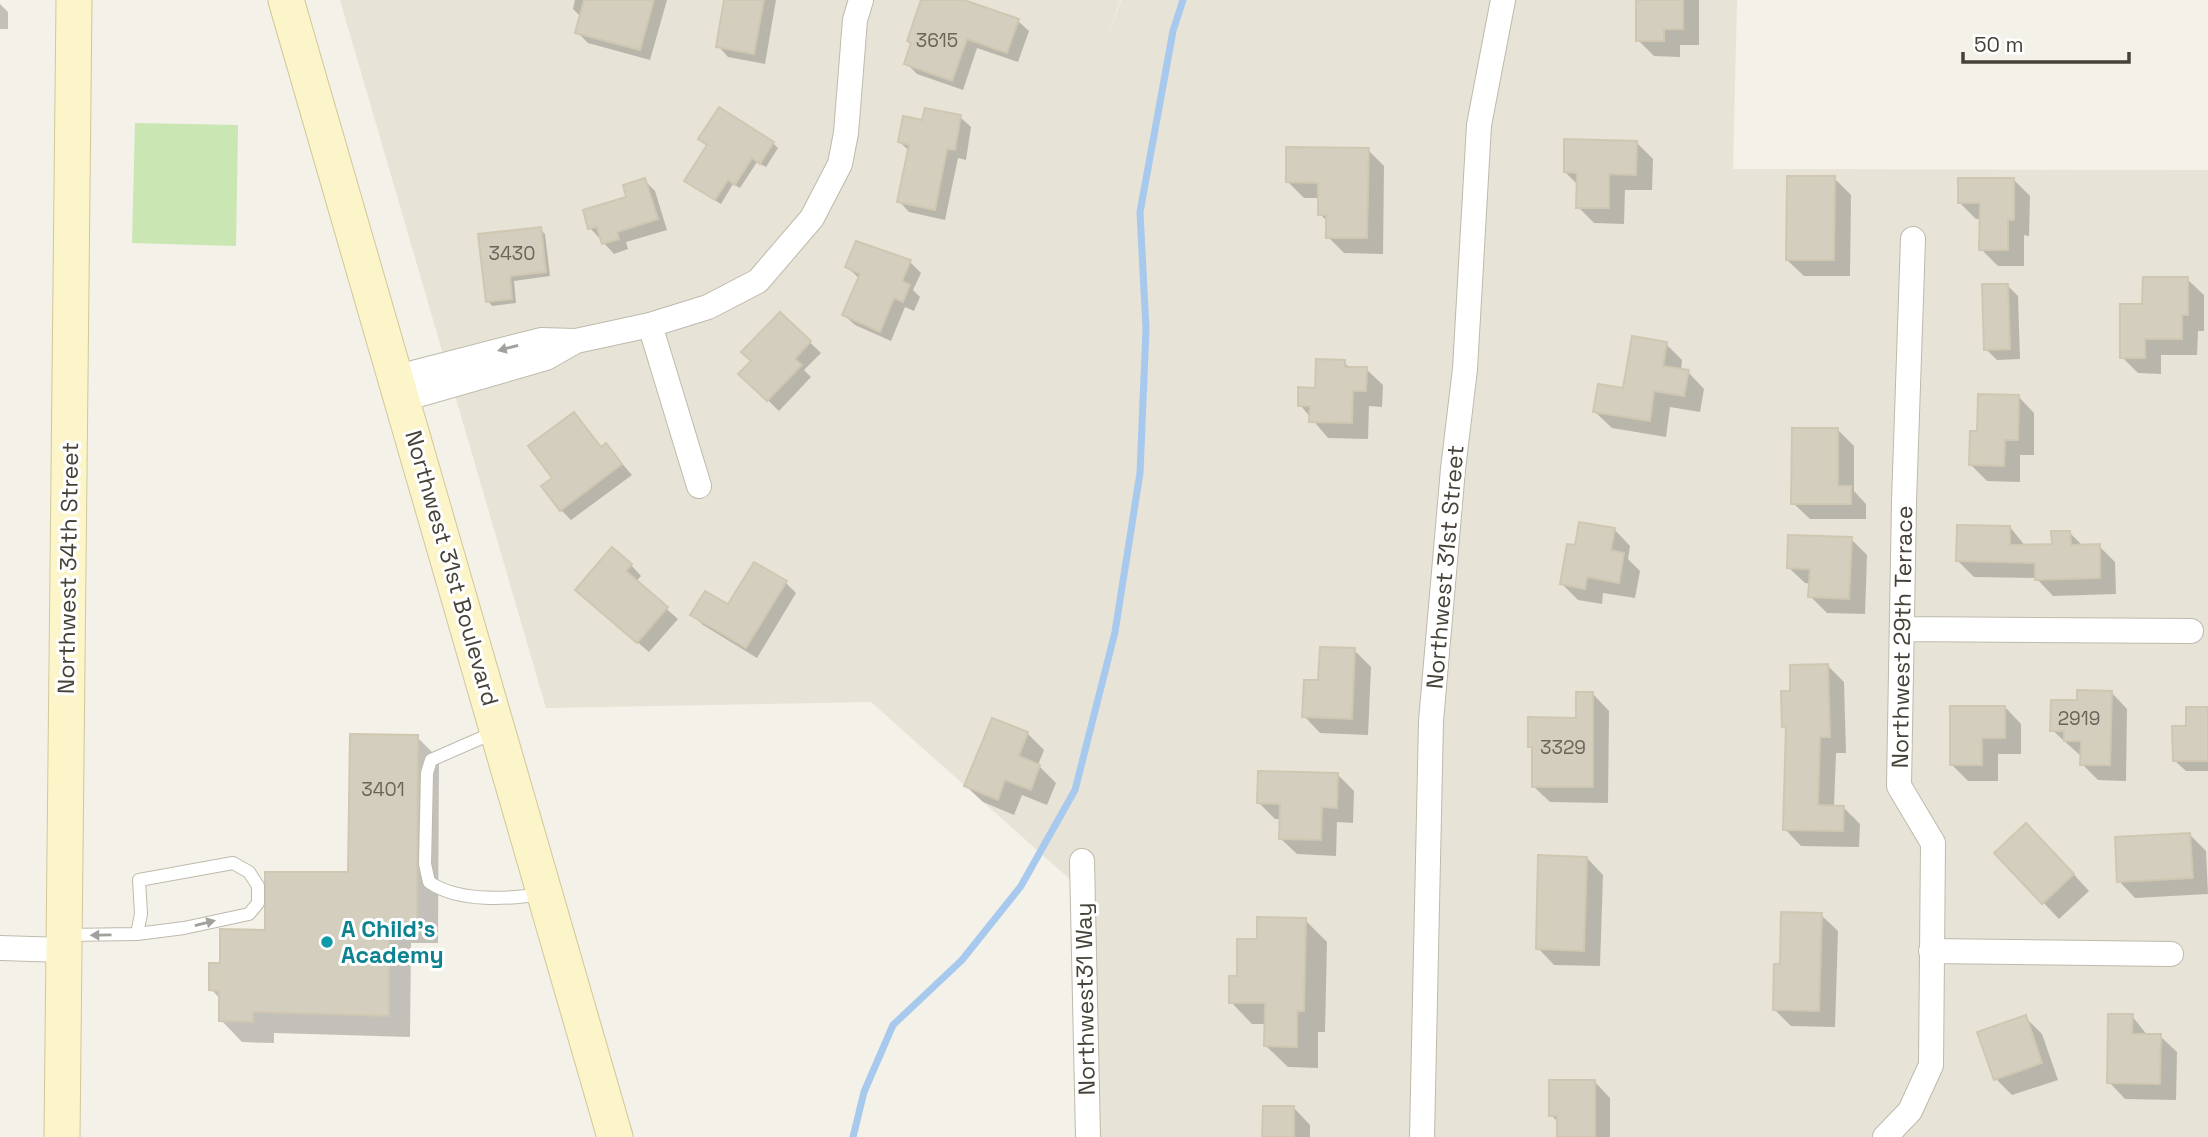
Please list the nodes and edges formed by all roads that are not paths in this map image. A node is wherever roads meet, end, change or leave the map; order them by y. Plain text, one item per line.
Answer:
1 (74, 0) edge
2 (286, 0) edge
3 (862, 0) edge
4 (1503, 0) edge
5 (1913, 239) dead end
6 (650, 325) junction
7 (401, 388) junction
8 (699, 486) dead end
9 (1902, 629) junction
10 (2191, 631) dead end
11 (499, 731) junction
12 (1082, 861) dead end
13 (545, 893) junction
14 (138, 934) junction
15 (64, 943) junction
16 (0, 948) edge
17 (1931, 951) junction
18 (2171, 954) dead end
19 (62, 1137) edge
20 (615, 1137) edge
21 (1088, 1137) edge
22 (1422, 1137) edge
23 (1885, 1137) edge

1 - 15 street, Northwest 34th Street
2 - 7 street, Northwest 31st Boulevard
3 - 6 street
4 - 22 street, Northwest 31st Street
5 - 9 street, Northwest 29th Terrace
6 - 7 street
6 - 8 street
7 - 11 street, Northwest 31st Boulevard
9 - 10 street
9 - 17 street, Northwest 29th Terrace
11 - 13 street, Northwest 31st Boulevard
11 - 13 lane
12 - 21 street, Northwest31 Way
13 - 20 street, Northwest 31st Boulevard
14 -> 14 lane
14 -> 15 lane
15 - 16 street
15 - 19 street, Northwest 34th Street
17 - 18 street
17 - 23 street, Northwest 29th Terrace

